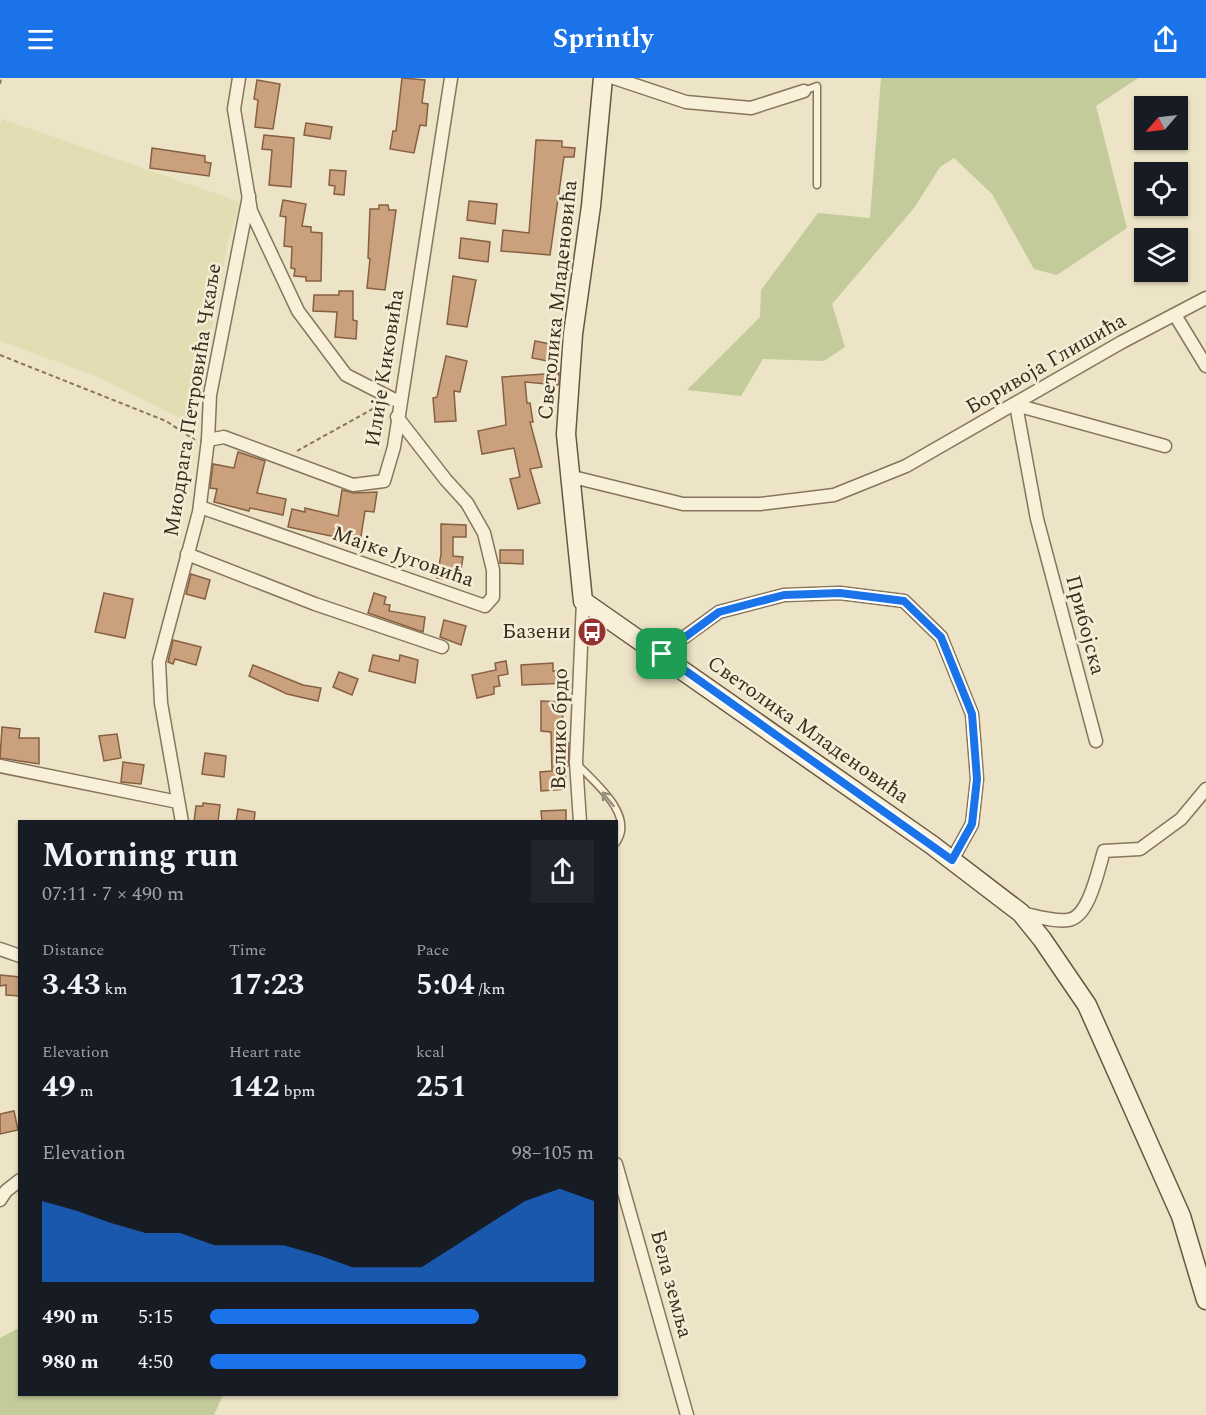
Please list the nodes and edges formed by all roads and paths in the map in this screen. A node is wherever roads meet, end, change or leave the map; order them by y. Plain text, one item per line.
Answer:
1 (1, 78) edge
2 (239, 78) edge
3 (451, 78) edge
4 (603, 78) edge
5 (614, 78) edge
6 (0, 84) edge
7 (804, 90) joint
8 (817, 185) dead end
9 (249, 196) junction
10 (1206, 298) edge
11 (1175, 315) junction
12 (0, 355) edge
13 (1206, 366) edge
14 (395, 400) junction
15 (1016, 405) junction
16 (398, 417) junction
17 (195, 440) dead end
18 (208, 440) junction
19 (1165, 446) dead end
20 (284, 458) junction
21 (569, 476) junction
22 (200, 507) junction
23 (187, 554) junction
24 (583, 601) junction
25 (442, 647) dead end
26 (662, 654) junction
27 (1096, 741) dead end
28 (576, 762) junction
29 (0, 766) edge
30 (1206, 789) edge
31 (178, 802) junction
32 (182, 820) edge
33 (580, 820) edge
34 (618, 838) edge
35 (952, 860) junction
36 (1021, 913) junction
37 (0, 949) edge
38 (18, 955) edge
39 (618, 1171) edge
40 (18, 1182) edge
41 (0, 1200) edge
42 (1206, 1300) edge
43 (687, 1415) edge

1 - 6 path
2 - 9 street
3 - 14 street, Илије Киковића
4 - 21 street, Светолика Младеновића
5 - 7 street
7 - 8 lane
9 - 14 street
9 - 18 street, Миодрага Петровића Чкаље
10 - 11 street, Боривоја Глишића
11 - 13 street
11 - 15 street, Боривоја Глишића
12 - 17 path
14 - 16 street, Илије Киковића
14 - 20 path
15 - 19 street
15 - 21 street, Боривоја Глишића
15 - 27 street, Прибојска
16 - 20 street, Илије Киковића
16 - 22 street, Мајке Југовића
18 - 20 street, Илије Киковића
18 - 22 street, Миодрага Петровића Чкаље
21 - 24 street, Светолика Младеновића
22 - 23 street, Миодрага Петровића Чкаље
23 - 25 street
23 - 31 street, Миодрага Петровића Чкаље
24 - 26 street, Светолика Младеновића
24 - 28 street, Велико брдо
26 - 35 street, Светолика Младеновића
26 - 35 street
28 - 33 street, Велико брдо
34 -> 28 lane
29 - 31 street
30 - 36 street
31 - 32 street, Миодрага Петровића Чкаље
35 - 36 street, Светолика Младеновића
36 - 42 street, Светолика Младеновића
37 - 38 street
39 - 43 street, Бела земља
40 - 41 street

